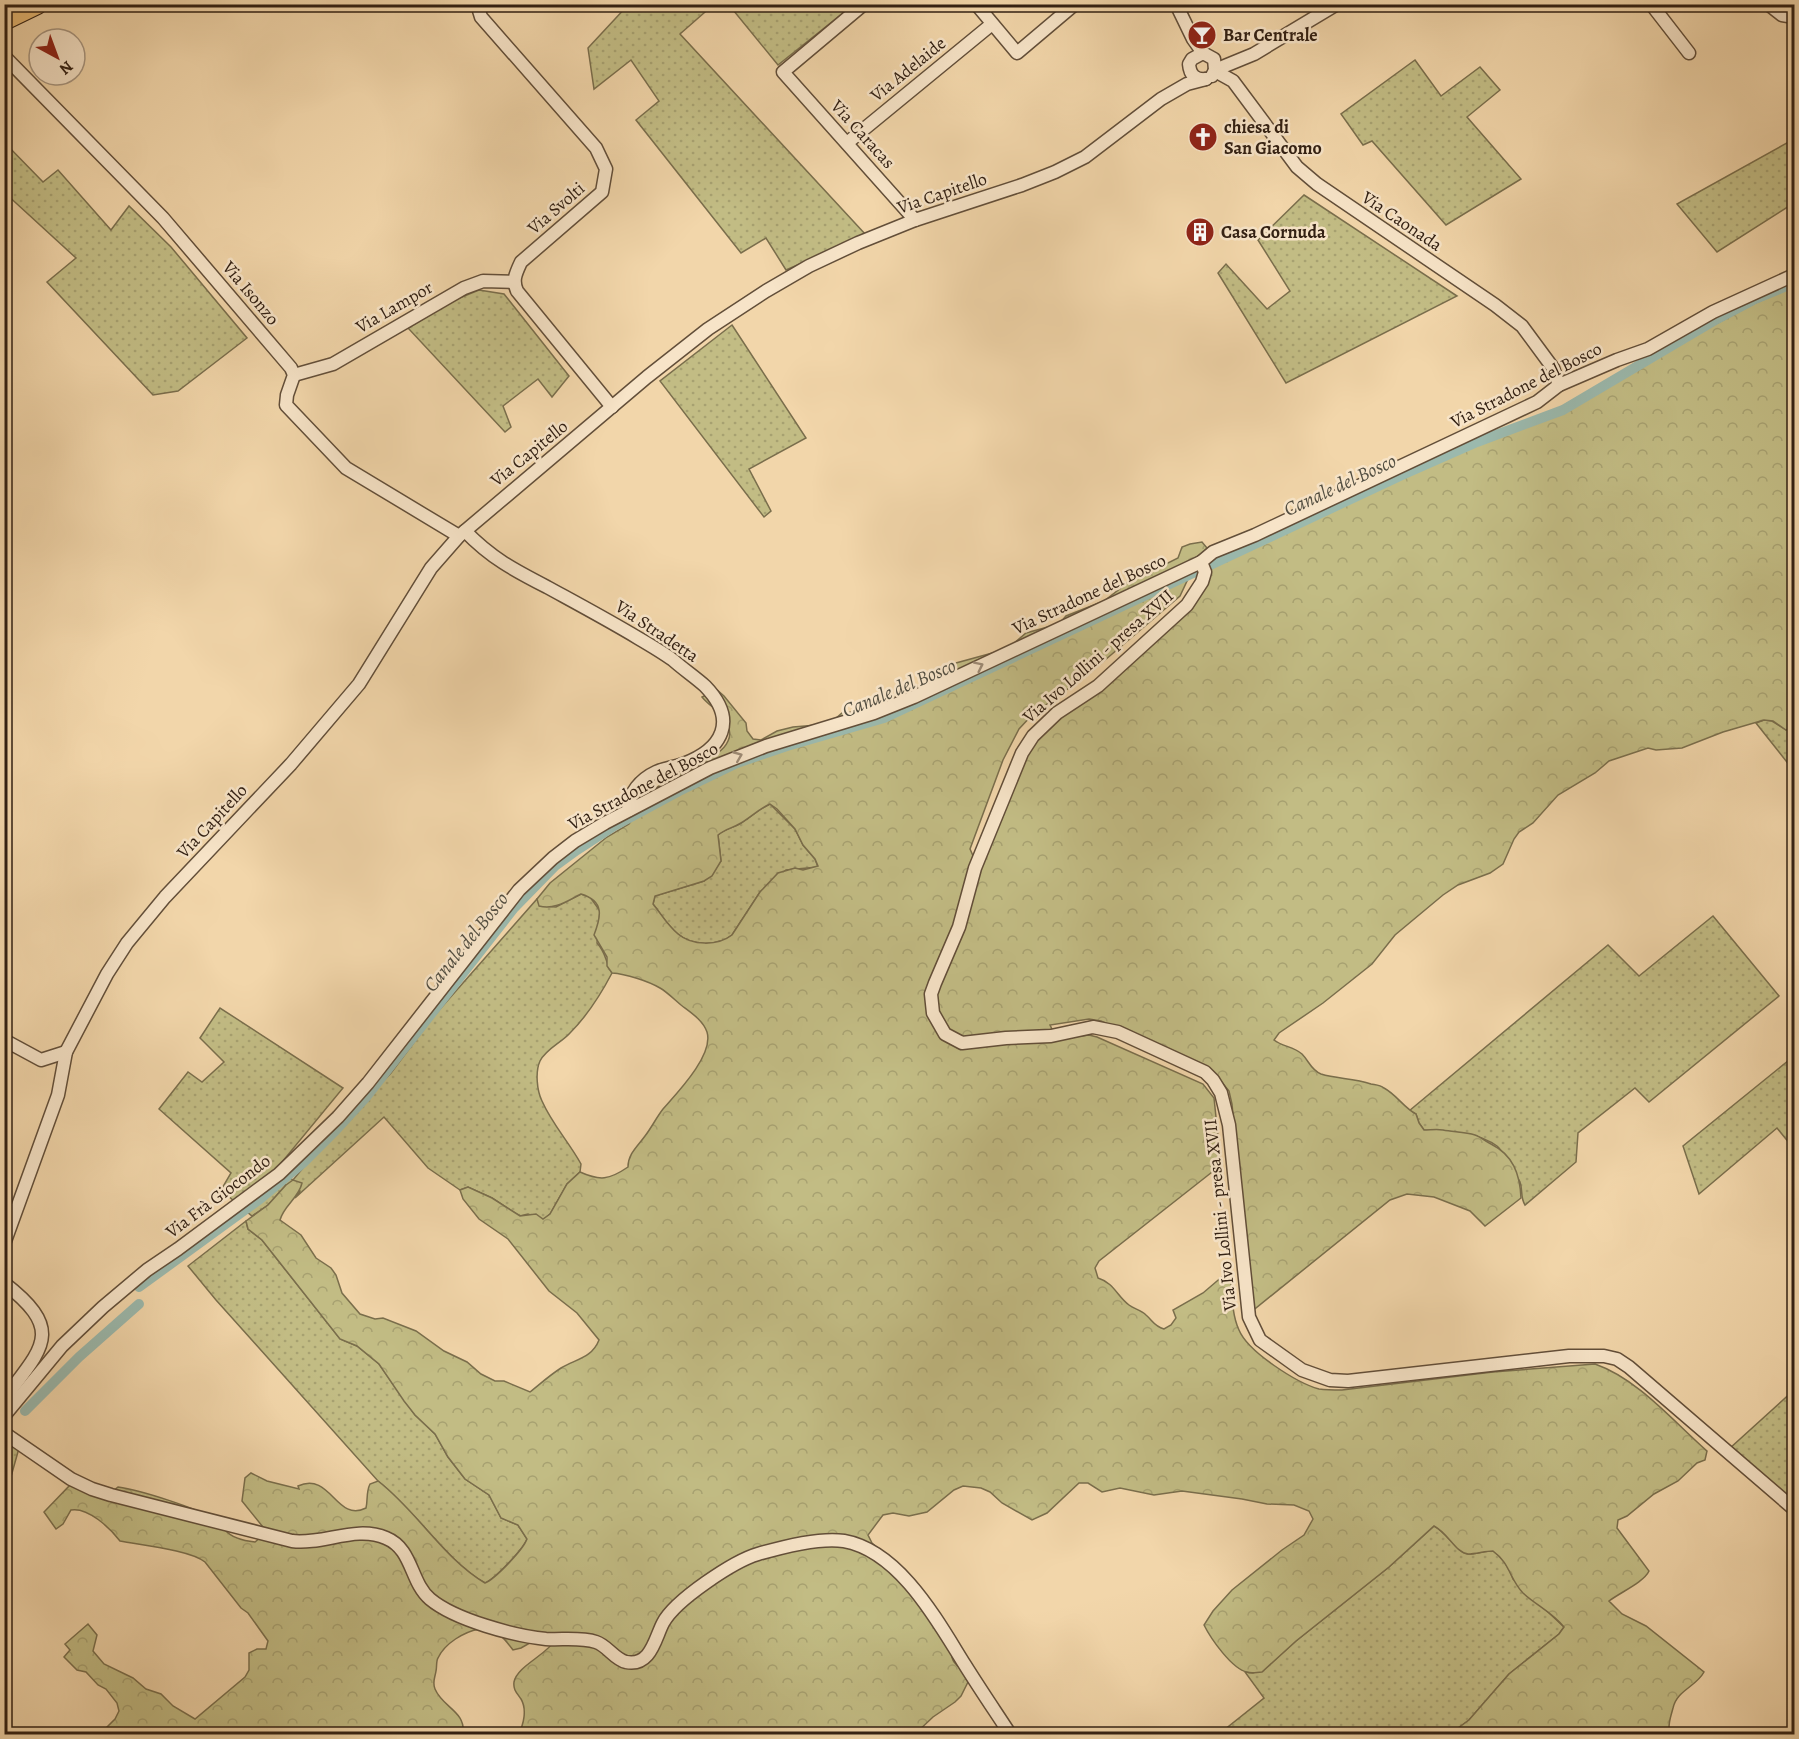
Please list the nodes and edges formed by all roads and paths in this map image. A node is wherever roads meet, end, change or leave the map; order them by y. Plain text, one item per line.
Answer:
1 (37, 4) edge
2 (477, 4) edge
3 (864, 4) edge
4 (976, 4) edge
5 (1075, 4) edge
6 (1176, 4) edge
7 (1337, 4) edge
8 (1651, 4) edge
9 (1768, 4) edge
10 (1794, 17) edge
11 (4, 20) edge
12 (992, 24) junction
13 (1689, 53) dead end
14 (4, 56) edge
15 (1198, 60) junction
16 (1229, 64) junction
17 (1212, 74) junction
18 (1187, 84) junction
19 (847, 143) junction
20 (915, 220) junction
21 (1794, 274) edge
22 (514, 282) junction
23 (294, 375) junction
24 (1559, 385) junction
25 (612, 407) junction
26 (462, 533) junction
27 (1202, 566) junction
28 (629, 810) junction
29 (438, 991) joint
30 (4, 1040) edge
31 (66, 1052) junction
32 (4, 1244) edge
33 (4, 1283) edge
34 (4, 1399) edge
35 (4, 1416) edge
36 (4, 1433) edge
37 (1794, 1509) edge
38 (1010, 1734) edge

1 - 11 main road
2 - 22 street, Via Svolti
3 - 19 street, Via Caracas
4 - 12 street
5 - 12 street
6 - 15 street, Via Caonada
7 - 16 street
8 - 13 street
9 - 10 street
12 - 19 street, Via Adelaide
14 - 23 street, Via Isonzo
15 - 16 street
15 - 17 street, Via Caonada
15 - 17 street, Via Caonada
15 - 18 street
16 - 17 street
17 - 18 street, Via Capitello
17 - 24 street, Via Caonada
18 - 20 street, Via Capitello
19 - 20 street, Via Caracas
20 - 25 street, Via Capitello
21 - 24 street, Via Stradone del Bosco
22 - 23 street, Via Lampor
22 - 25 street
23 - 26 street
24 - 27 street, Via Stradone del Bosco
25 - 26 street, Via Capitello
26 - 28 street, Via Stradetta
26 - 31 street, Via Capitello
28 -> 27 street, Via Stradone del Bosco
27 - 37 street, Via Ivo Lollini - presa XVII
28 - 29 street, Via Stradone del Bosco
29 - 35 street, Via Frà Giocondo
30 - 31 street
31 - 32 street, Via Capitello
33 - 34 street
36 - 38 street

